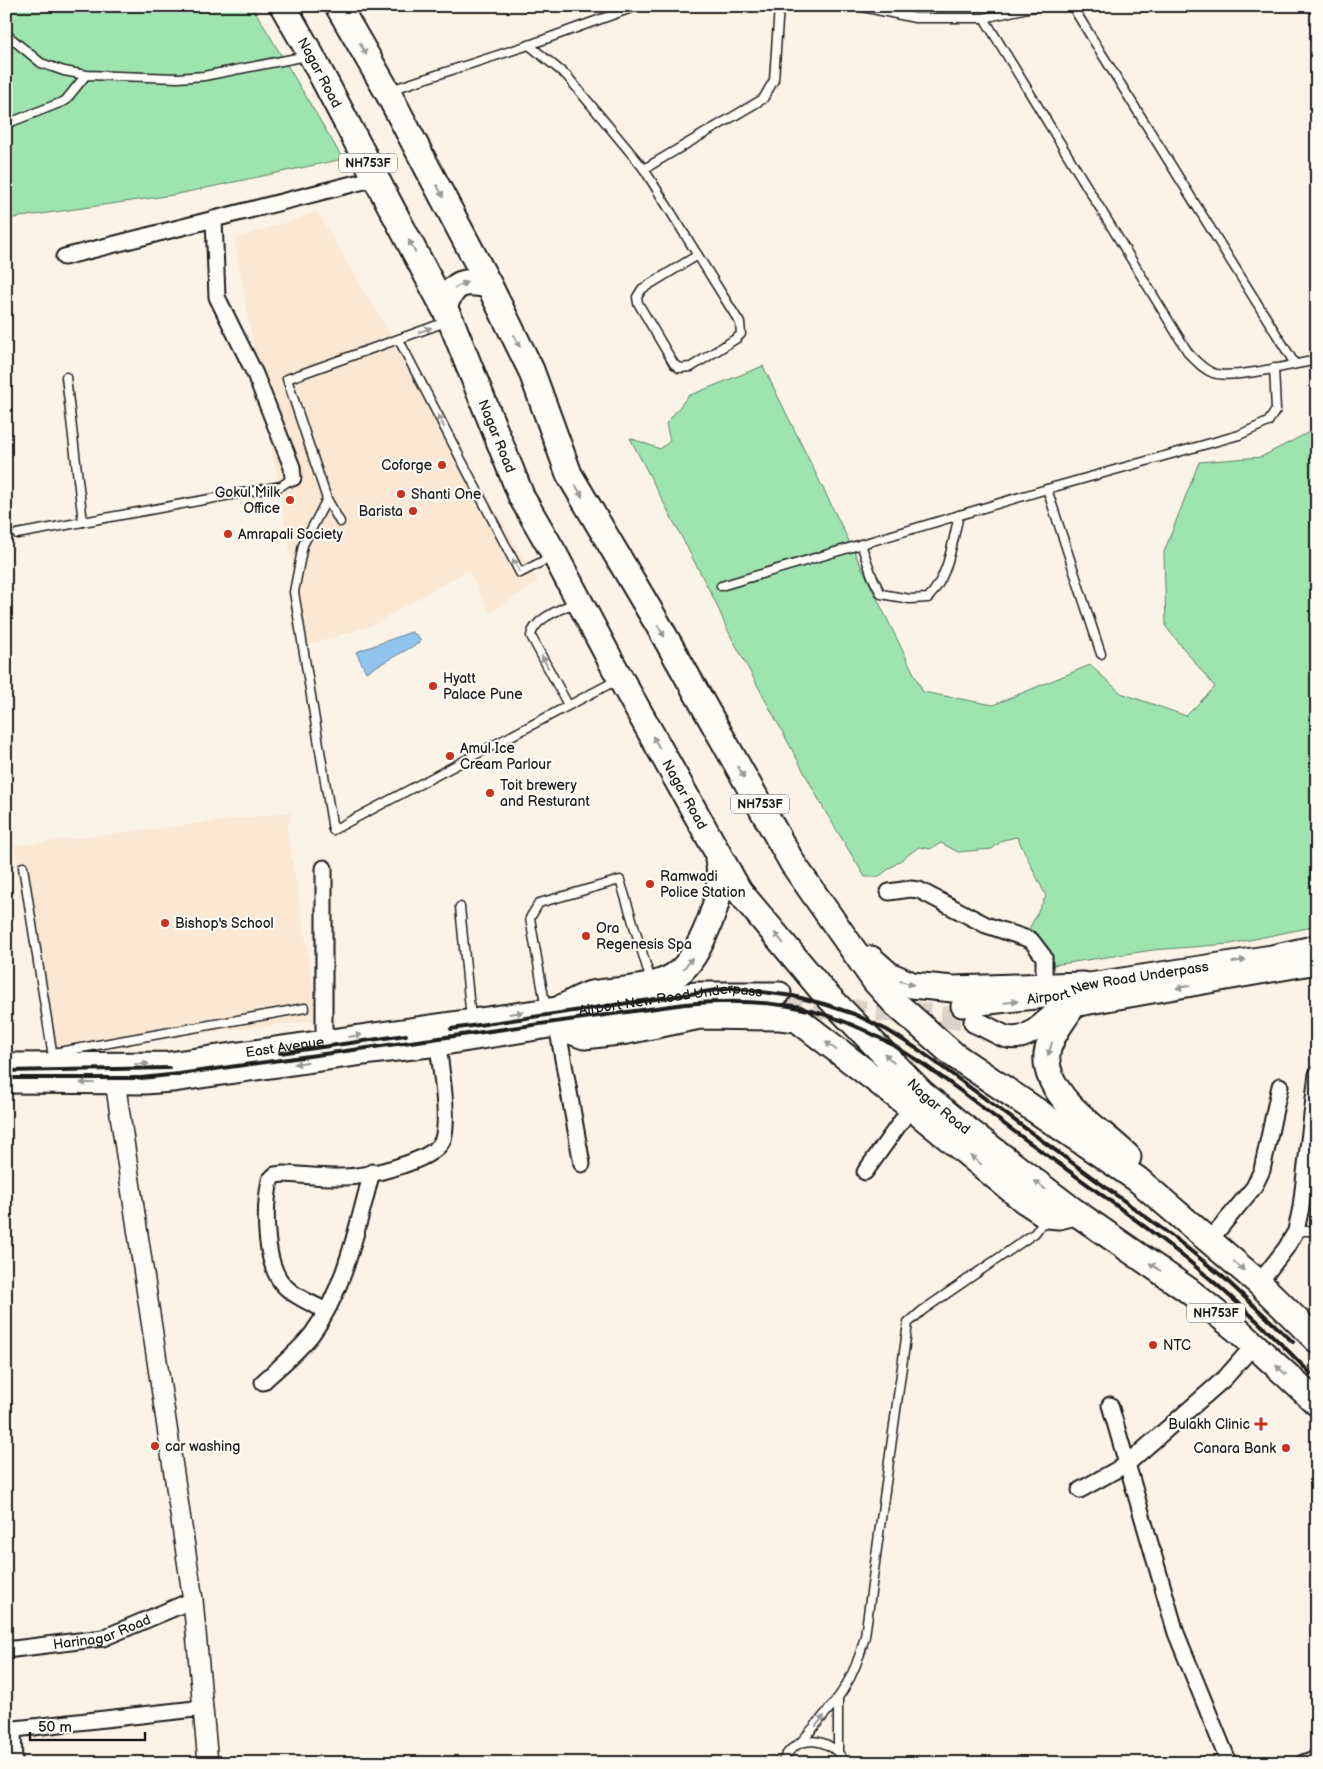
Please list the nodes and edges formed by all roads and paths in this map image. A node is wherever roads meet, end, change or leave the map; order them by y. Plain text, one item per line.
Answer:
1 (283, 6) edge
2 (338, 6) edge
3 (637, 6) edge
4 (779, 6) edge
5 (858, 6) edge
6 (1037, 6) edge
7 (1072, 6) edge
8 (984, 18) junction
9 (6, 34) edge
10 (528, 45) junction
11 (311, 55) junction
12 (86, 75) junction
13 (387, 91) junction
14 (6, 124) edge
15 (644, 169) junction
16 (376, 178) junction
17 (214, 219) junction
18 (471, 249) junction
19 (698, 255) junction
20 (64, 257) dead end
21 (425, 271) junction
22 (489, 285) junction
23 (447, 314) junction
24 (399, 340) junction
25 (1317, 360) edge
26 (1295, 364) junction
27 (1274, 368) junction
28 (66, 377) dead end
29 (294, 478) joint
30 (1047, 489) junction
31 (327, 499) junction
32 (959, 515) junction
33 (83, 522) junction
34 (340, 522) dead end
35 (17, 534) dead end
36 (860, 544) junction
37 (555, 555) junction
38 (721, 586) dead end
39 (578, 600) junction
40 (1101, 654) dead end
41 (620, 678) junction
42 (568, 705) junction
43 (717, 853) junction
44 (23, 867) dead end
45 (324, 868) dead end
46 (889, 892) dead end
47 (460, 907) dead end
48 (841, 932) junction
49 (1317, 946) edge
50 (1317, 963) edge
51 (652, 985) junction
52 (1044, 985) junction
53 (1078, 996) junction
54 (781, 1000) tunnel mouth
55 (306, 1008) dead end
56 (555, 1012) junction
57 (471, 1019) junction
58 (436, 1024) junction
59 (324, 1041) junction
60 (109, 1043) junction
61 (438, 1046) junction
62 (54, 1058) junction
63 (6, 1064) edge
64 (113, 1074) junction
65 (1317, 1074) edge
66 (6, 1082) edge
67 (1280, 1086) dead end
68 (916, 1100) junction
69 (582, 1164) dead end
70 (372, 1172) junction
71 (865, 1172) dead end
72 (1149, 1189) junction
73 (1075, 1212) junction
74 (1047, 1215) junction
75 (1296, 1230) junction
76 (1317, 1231) edge
77 (1210, 1240) junction
78 (1259, 1283) junction
79 (326, 1311) junction
80 (1317, 1340) edge
81 (1254, 1345) junction
82 (263, 1382) dead end
83 (1317, 1403) edge
84 (1110, 1405) dead end
85 (1127, 1464) junction
86 (1080, 1490) dead end
87 (193, 1600) junction
88 (6, 1650) edge
89 (838, 1700) junction
90 (204, 1708) junction
91 (9, 1729) edge
92 (802, 1742) junction
93 (838, 1750) junction
94 (1317, 1758) edge
95 (14, 1763) edge
96 (208, 1763) edge
97 (782, 1763) edge
98 (845, 1763) edge
99 (1229, 1763) edge
100 (1303, 1763) edge

1 - 11 highway, Nagar Road / NH753F
2 -> 13 highway, NH753F
3 - 10 lane
4 - 15 lane
5 - 8 lane
6 - 8 lane
7 - 26 lane
8 - 27 lane
9 - 12 lane
10 - 13 lane
10 - 15 lane
11 - 12 lane
11 - 16 highway, Nagar Road / NH753F
12 - 14 lane
13 -> 18 highway, NH753F
15 - 19 lane
16 - 17 street
21 -> 16 highway, Nagar Road / NH753F
17 - 20 street
17 - 29 street
18 - 21 highway
18 - 22 highway, NH753F
19 - 19 lane
21 - 23 highway, Nagar Road / NH753F
23 -> 22 highway
22 -> 48 highway, NH753F
24 -> 23 lane
23 - 37 highway, Nagar Road / NH753F
24 - 31 lane
37 -> 24 lane
25 - 26 lane
26 - 27 lane
27 - 30 lane
28 - 33 lane
29 - 33 lane
30 - 32 lane
30 - 40 lane
31 - 34 lane
31 - 42 lane
32 - 36 lane
32 - 36 lane
33 - 35 lane
36 - 38 lane
37 - 39 highway, Nagar Road / NH753F
39 - 41 highway, Nagar Road / NH753F
42 -> 39 lane
41 - 42 lane
43 -> 41 highway, Nagar Road / NH753F
51 -> 43 highway
68 -> 43 highway, Nagar Road / NH753F
44 - 62 lane
45 - 59 street
46 - 52 street
47 - 57 lane
48 -> 52 highway
48 - 72 highway, NH753F
53 -> 49 main road, Airport New Road Underpass
50 -> 53 main road
51 - 56 highway
51 - 56 lane
52 - 53 highway
53 -> 53 main road, Airport New Road Underpass
53 -> 72 highway
54 - 56 main road, Airport New Road Underpass
55 - 60 lane
57 -> 56 main road, East Avenue
56 - 61 main road, East Avenue
68 -> 56 highway
56 - 69 street
57 - 58 main road, East Avenue
59 -> 58 main road, East Avenue
58 - 61 street
64 -> 59 main road, East Avenue
60 - 62 lane
60 - 64 lane
61 -> 64 main road, East Avenue
61 - 70 street
62 - 63 main road, East Avenue
62 - 64 main road, East Avenue
64 -> 66 main road, East Avenue
64 - 87 street
65 - 75 street
67 - 77 street
68 - 71 street
73 -> 68 highway, Nagar Road / NH753F
74 -> 68 highway
70 - 79 street
70 - 79 street
72 - 77 highway, NH753F
73 - 74 highway
81 -> 73 highway, Nagar Road / NH753F
74 - 89 lane
75 - 76 lane
75 - 78 street
77 -> 78 highway, NH753F
78 - 80 highway, NH753F
79 - 82 street
83 -> 81 highway, Nagar Road / NH753F
81 - 85 street
84 - 85 street
85 - 86 street
85 - 99 street
87 - 88 street, Harinagar Road
87 - 90 street
92 -> 89 lane
89 - 93 lane
90 - 91 street
90 - 96 street
91 - 95 street
92 - 93 lane
92 - 97 lane
93 - 98 lane
94 - 100 street

